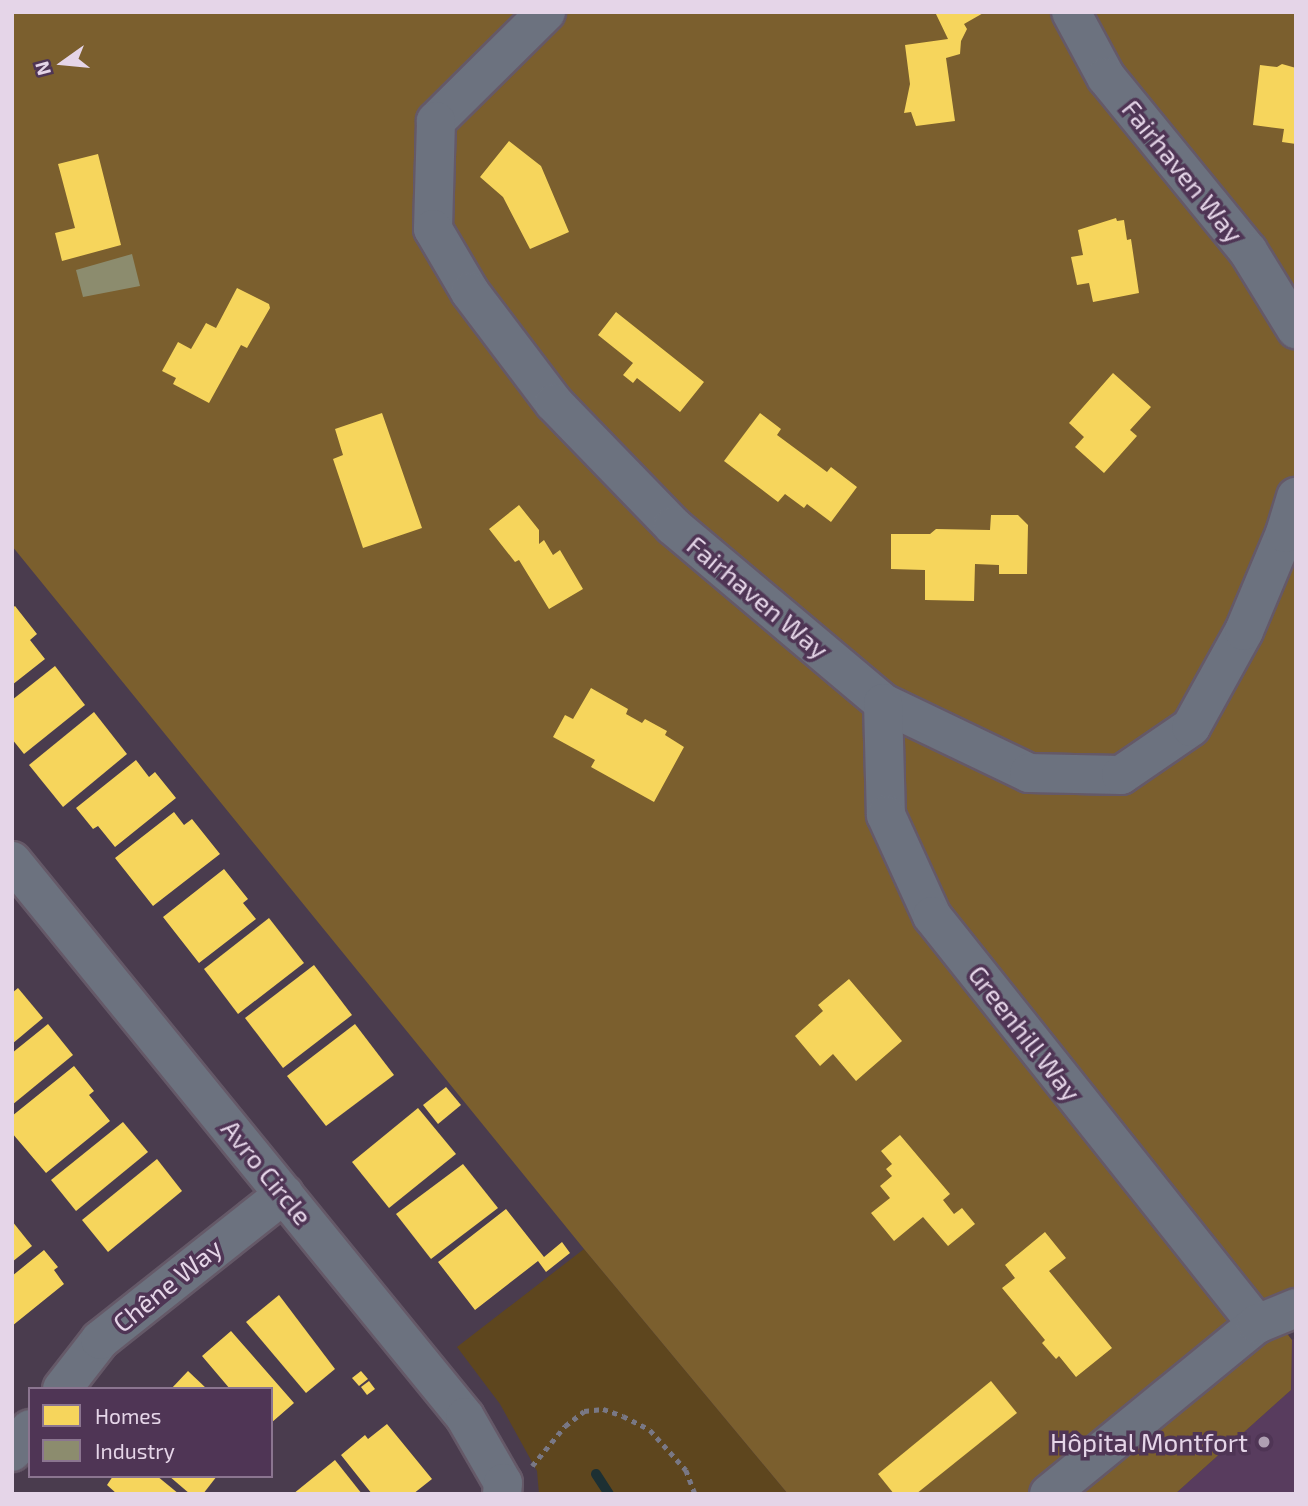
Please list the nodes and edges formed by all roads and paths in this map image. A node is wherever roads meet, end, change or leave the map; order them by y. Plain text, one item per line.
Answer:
1 (546, 12) edge
2 (1071, 12) edge
3 (1296, 329) edge
4 (1296, 497) edge
5 (883, 703) junction
6 (12, 861) edge
7 (284, 1194) junction
8 (1296, 1308) edge
9 (1257, 1324) junction
10 (63, 1387) edge
11 (28, 1432) edge
12 (12, 1452) edge
13 (515, 1481) edge
14 (695, 1494) edge
15 (1049, 1494) edge

1 - 5 street, Fairhaven Way
2 - 3 street, Fairhaven Way
4 - 5 street, Fairhaven Way
5 - 9 street, Greenhill Way
6 - 7 street, Avro Circle
7 - 10 street, Chêne Way
7 - 13 street, Avro Circle
8 - 9 street
9 - 15 street
11 - 12 street
13 - 14 path

